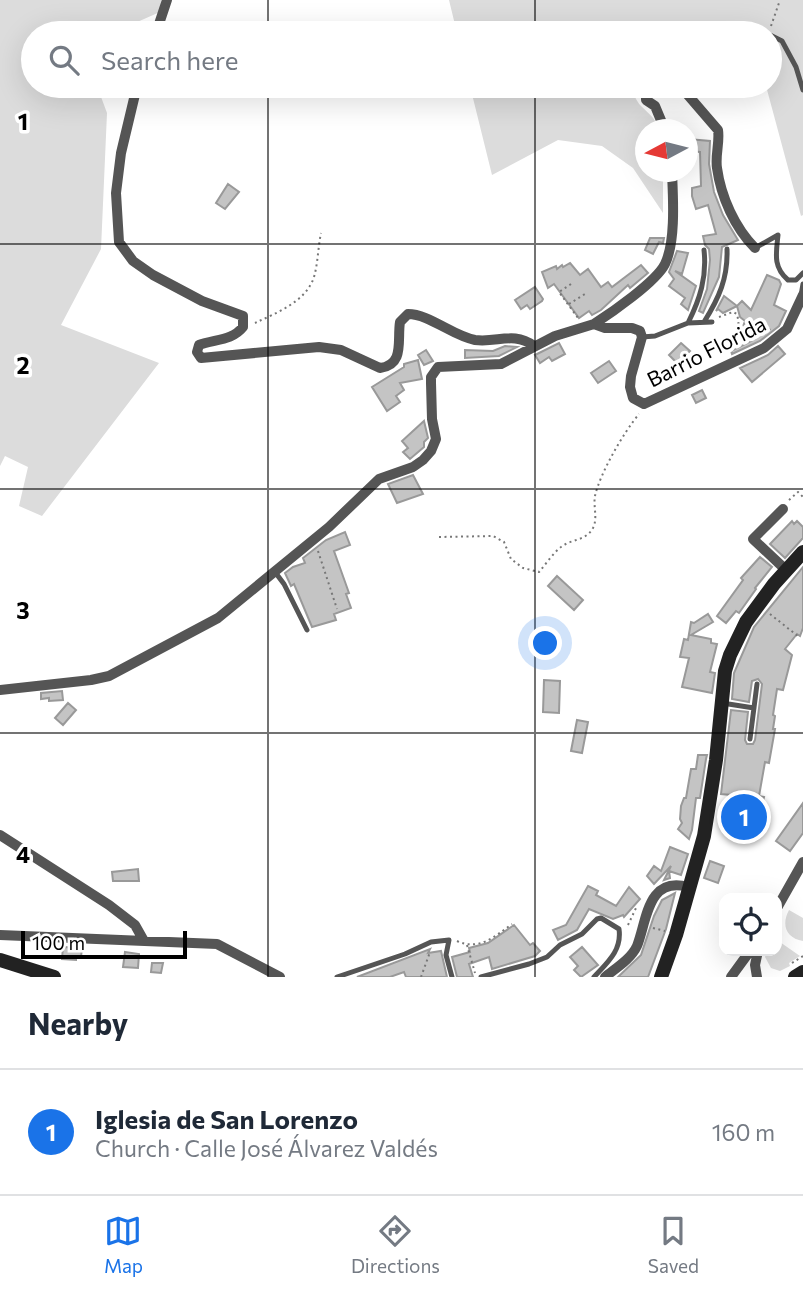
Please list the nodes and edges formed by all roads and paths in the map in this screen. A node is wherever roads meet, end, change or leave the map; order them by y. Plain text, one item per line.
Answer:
1 (167, 0) edge
2 (780, 0) edge
3 (160, 21) edge
4 (773, 21) edge
5 (782, 41) edge
6 (803, 90) edge
7 (134, 98) edge
8 (646, 98) edge
9 (690, 98) edge
10 (662, 119) edge
11 (671, 182) edge
12 (321, 233) dead end
13 (755, 248) joint
14 (727, 249) dead end
15 (704, 250) dead end
16 (803, 273) edge
17 (571, 284) dead end
18 (803, 284) edge
19 (585, 294) dead end
20 (802, 297) edge
21 (569, 305) junction
22 (580, 321) dead end
23 (712, 321) joint
24 (704, 322) junction
25 (688, 323) junction
26 (594, 324) junction
27 (243, 327) junction
28 (642, 337) junction
29 (778, 338) junction
30 (735, 340) junction
31 (534, 346) junction
32 (715, 372) junction
33 (644, 404) junction
34 (803, 496) edge
35 (783, 509) joint
36 (439, 537) dead end
37 (313, 539) junction
38 (803, 552) edge
39 (786, 570) junction
40 (272, 574) junction
41 (759, 605) junction
42 (337, 609) dead end
43 (307, 630) dead end
44 (799, 637) dead end
45 (757, 684) dead end
46 (0, 690) edge
47 (721, 703) junction
48 (754, 708) junction
49 (750, 739) dead end
50 (0, 835) edge
51 (803, 862) edge
52 (688, 887) junction
53 (782, 899) edge
54 (512, 924) dead end
55 (642, 925) junction
56 (676, 934) junction
57 (0, 935) edge
58 (449, 940) junction
59 (144, 941) junction
60 (467, 945) junction
61 (431, 951) dead end
62 (747, 956) edge
63 (758, 956) edge
64 (803, 956) edge
65 (0, 960) edge
66 (797, 972) edge
67 (734, 975) edge
68 (758, 975) edge
69 (54, 977) edge
70 (280, 977) edge
71 (337, 977) edge
72 (421, 977) edge
73 (452, 977) edge
74 (479, 977) edge
75 (594, 977) edge
76 (605, 977) edge
77 (661, 977) edge

1 - 3 street
2 - 4 path
5 - 6 lane
7 - 27 street
8 - 10 street
9 - 13 street
11 - 26 street
12 - 27 path
13 - 16 lane
14 - 24 lane
15 - 25 lane
17 - 21 path
18 - 20 lane
19 - 21 path
20 - 29 street, Barrio Florida
21 - 22 path
23 - 24 lane
23 - 30 path
24 - 25 lane
25 - 28 lane
26 - 28 street
26 - 31 street
27 - 31 street
28 - 33 street
29 - 30 path
29 - 32 street, Barrio Florida
30 - 32 path
31 - 37 street
32 - 33 street, Barrio Florida
33 - 36 path
34 - 35 path
35 - 39 street
37 - 40 street
37 - 42 path
38 - 39 street
39 - 41 street
40 - 43 lane
40 - 46 street
41 - 44 path
41 - 47 street
45 - 48 lane
47 - 48 lane
47 - 52 street
48 - 49 lane
50 - 59 street
51 - 53 street
52 - 55 street
52 - 56 street
54 - 60 path
55 - 56 path
55 - 76 street
56 - 77 street
57 - 59 street
58 - 60 path
58 - 71 lane
58 - 73 lane
59 - 70 street
60 - 74 path
61 - 72 path
62 - 67 street
63 - 68 street
64 - 66 path
65 - 69 street
74 - 75 lane

